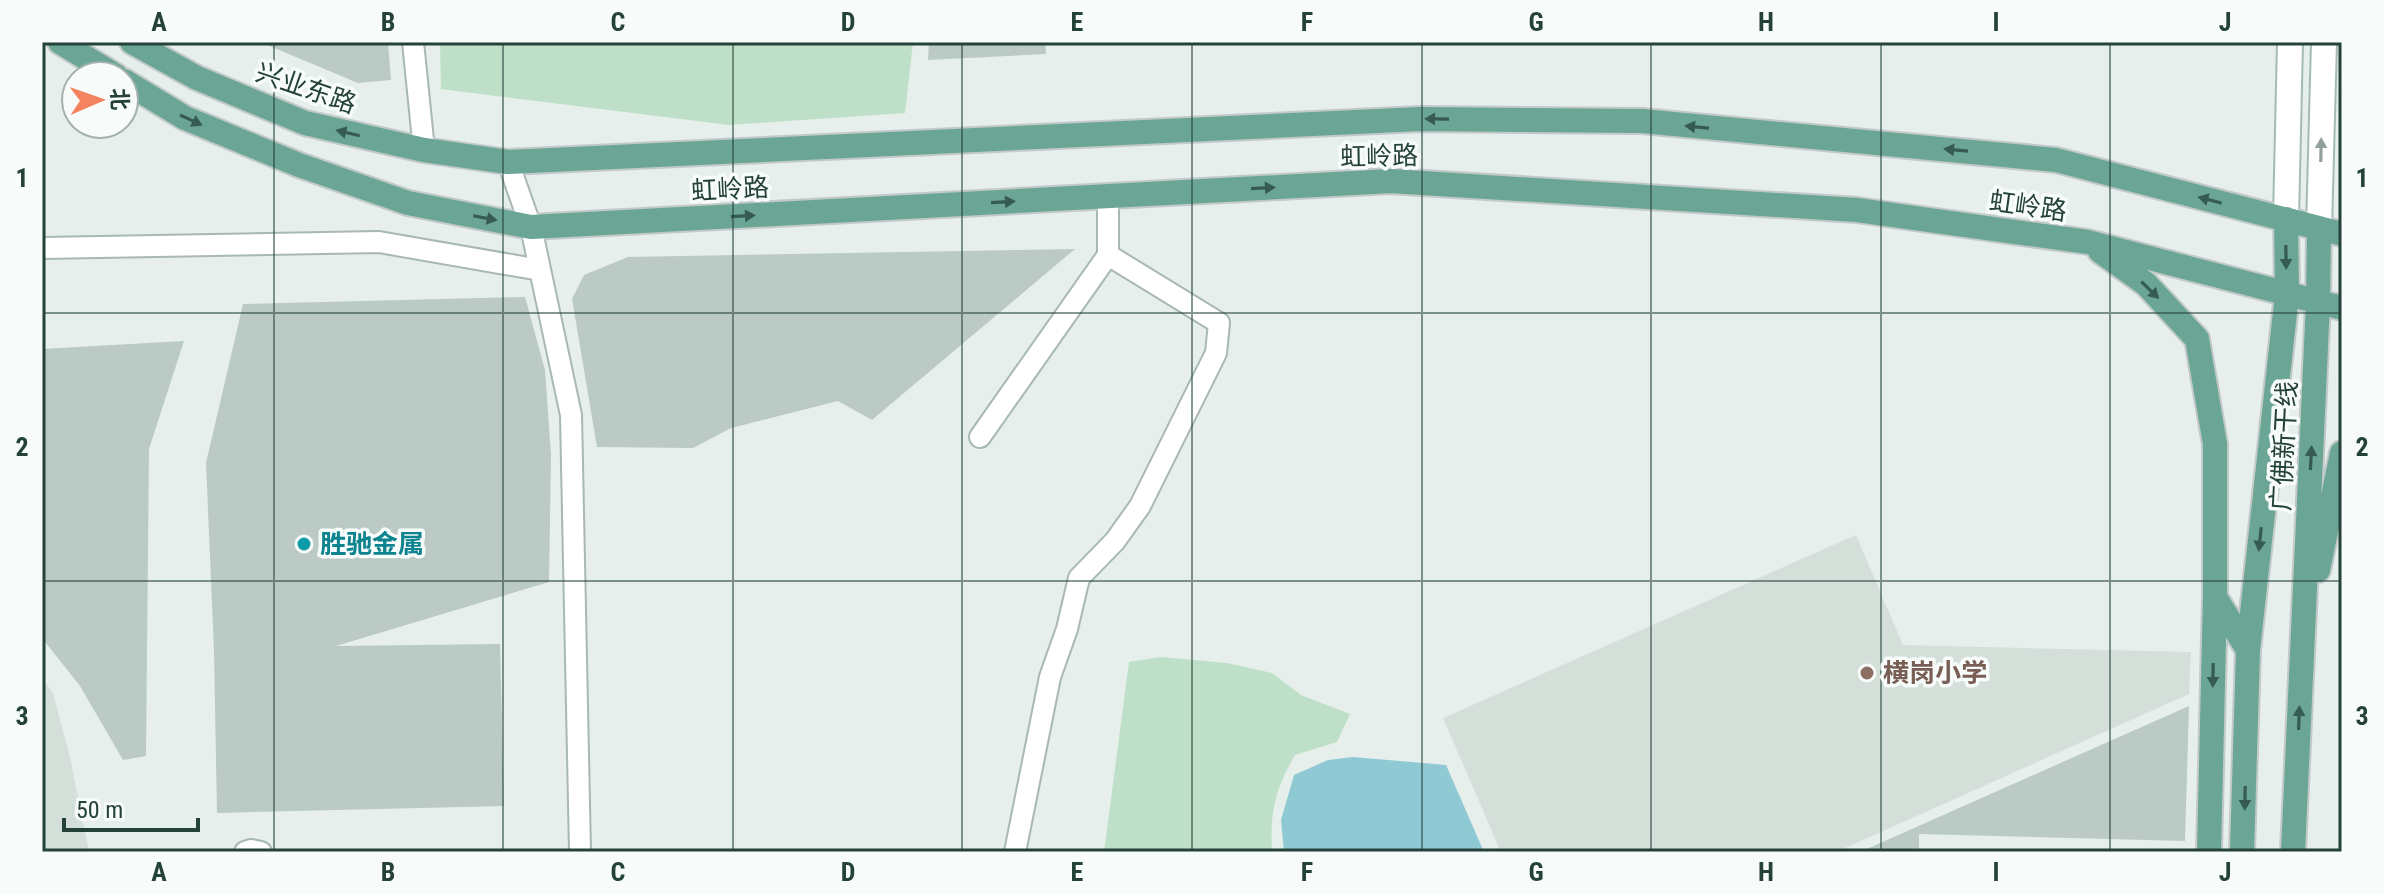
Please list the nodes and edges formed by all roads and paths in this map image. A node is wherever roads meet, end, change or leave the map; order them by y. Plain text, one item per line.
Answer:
1 (60, 42) edge
2 (132, 42) edge
3 (413, 42) edge
4 (2290, 42) edge
5 (2324, 42) edge
6 (90, 60) edge
7 (140, 91) edge
8 (424, 150) junction
9 (508, 162) junction
10 (1108, 196) junction
11 (2286, 219) junction
12 (531, 227) junction
13 (2331, 231) edge
14 (2088, 242) junction
15 (42, 248) edge
16 (1108, 255) junction
17 (540, 270) junction
18 (2287, 294) junction
19 (2330, 305) edge
20 (980, 437) dead end
21 (2342, 464) edge
22 (2215, 597) junction
23 (2248, 650) junction
24 (2302, 651) junction
25 (245, 852) edge
26 (261, 852) edge
27 (580, 852) edge
28 (1015, 852) edge
29 (2209, 852) edge
30 (2242, 852) edge
31 (2293, 852) edge

1 - 6 main road
8 -> 2 main road, 兴业东路
3 - 8 street
4 - 11 street
13 -> 5 street, 广佛新干线
7 -> 12 main road, 虹岭路
8 - 9 main road, 虹岭路
11 -> 9 main road, 虹岭路
9 - 12 street
12 -> 10 main road, 虹岭路
10 -> 14 main road, 虹岭路
10 - 16 street
11 - 13 main road, 虹岭路
11 -> 18 main road
12 - 17 street
13 - 19 main road, 广佛新干线
14 - 18 main road, 虹岭路
14 -> 22 main road
15 - 17 street
16 - 20 street
16 - 28 street
17 - 27 street
18 - 19 main road, 虹岭路
18 -> 23 main road
24 -> 19 main road, 广佛新干线
21 - 24 main road
22 - 23 main road
22 -> 29 main road
23 -> 30 main road
31 -> 24 main road, 广佛新干线
25 - 26 street

